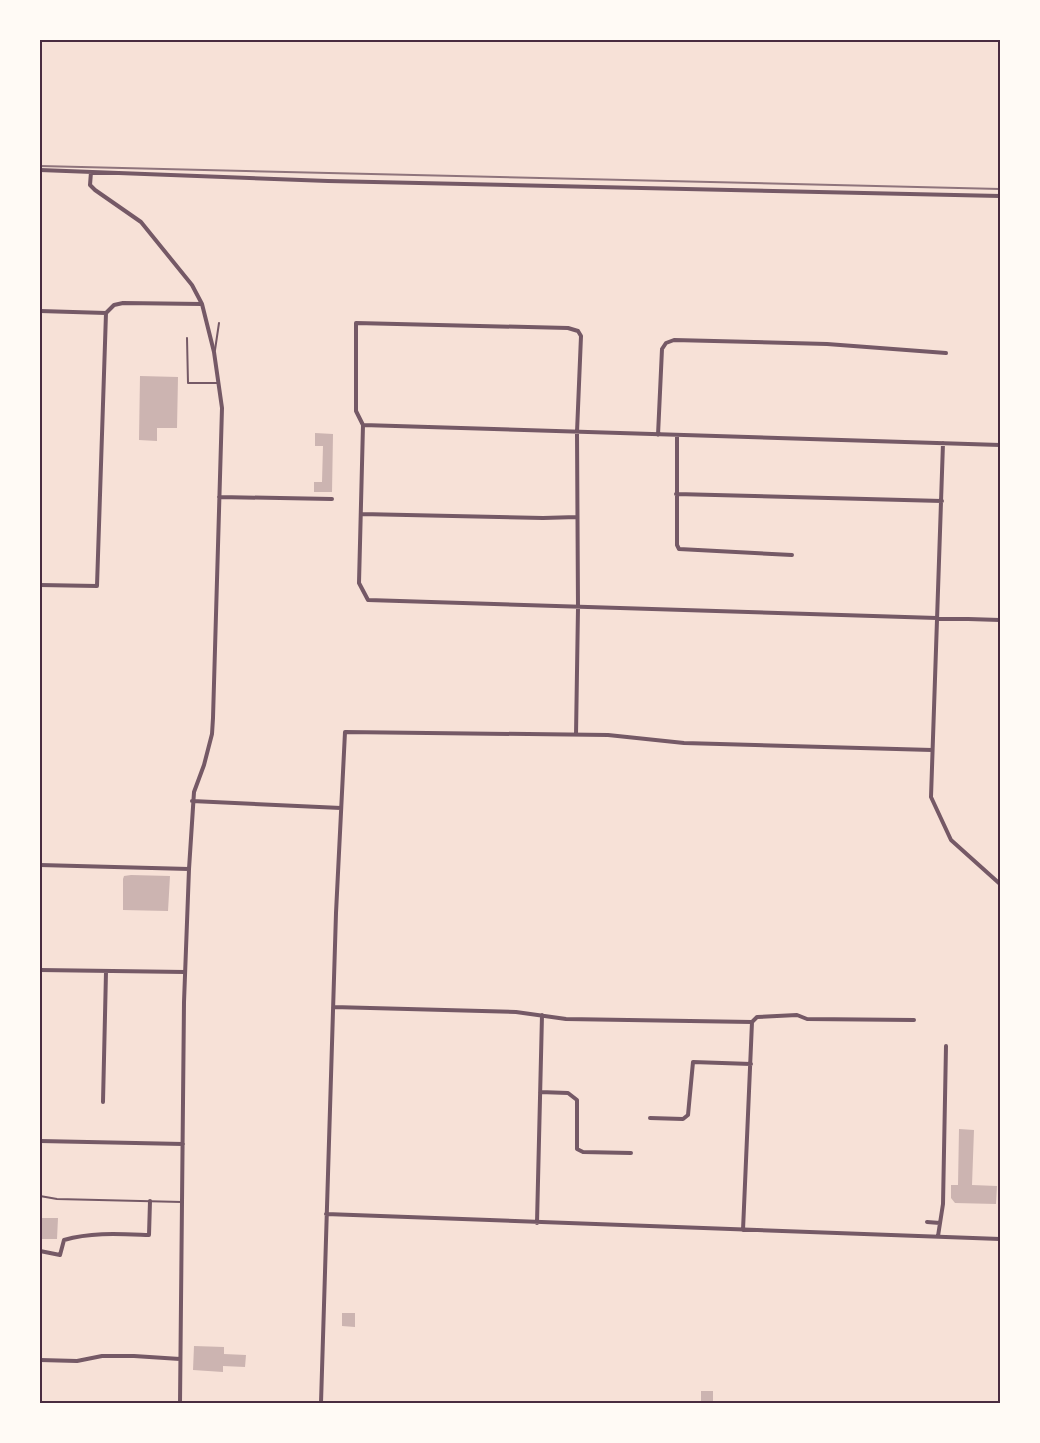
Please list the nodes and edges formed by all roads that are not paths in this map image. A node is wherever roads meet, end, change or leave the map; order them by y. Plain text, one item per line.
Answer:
1 (40, 170) edge
2 (91, 172) junction
3 (1000, 196) edge
4 (202, 304) junction
5 (40, 311) edge
6 (106, 313) junction
7 (219, 323) dead end
8 (187, 338) dead end
9 (214, 352) junction
10 (946, 353) dead end
11 (220, 383) junction
12 (363, 425) junction
13 (577, 432) junction
14 (658, 435) junction
15 (677, 435) junction
16 (943, 443) junction
17 (1000, 445) edge
18 (676, 494) junction
19 (218, 497) junction
20 (332, 499) dead end
21 (942, 500) junction
22 (361, 514) junction
23 (577, 517) junction
24 (792, 555) dead end
25 (40, 585) edge
26 (578, 608) junction
27 (937, 618) junction
28 (1000, 620) edge
29 (576, 735) junction
30 (932, 750) junction
31 (192, 801) junction
32 (341, 808) junction
33 (40, 865) edge
34 (189, 870) junction
35 (1000, 884) edge
36 (40, 970) edge
37 (106, 972) junction
38 (185, 972) junction
39 (333, 1007) junction
40 (542, 1015) junction
41 (914, 1020) dead end
42 (752, 1022) junction
43 (946, 1046) dead end
44 (751, 1064) junction
45 (540, 1092) junction
46 (103, 1102) dead end
47 (650, 1118) dead end
48 (40, 1141) edge
49 (183, 1144) junction
50 (631, 1153) dead end
51 (40, 1196) edge
52 (150, 1201) junction
53 (182, 1202) junction
54 (326, 1214) junction
55 (927, 1222) dead end
56 (537, 1223) junction
57 (940, 1223) junction
58 (743, 1230) junction
59 (938, 1236) junction
60 (1000, 1239) edge
61 (40, 1251) edge
62 (180, 1359) junction
63 (40, 1360) edge
64 (180, 1403) edge
65 (321, 1403) edge

1 - 2 street
2 - 3 street
2 - 4 street
4 - 6 street
4 - 9 street
5 - 6 street
6 - 25 street
7 - 9 lane
8 - 11 lane
9 - 11 street
10 - 14 street
11 - 19 street
12 - 13 street
12 - 13 street
12 - 22 street
13 - 14 street
13 - 23 street
14 - 15 street
15 - 16 street
15 - 18 street
16 - 17 street
16 - 21 street
18 - 21 street
18 - 24 street
19 - 20 street
19 - 31 street
21 - 27 street
22 - 23 street
22 - 26 street
23 - 26 street
26 - 27 street
26 - 29 street
27 - 28 street
27 - 30 street
29 - 30 street
29 - 32 street
30 - 35 street
31 - 32 street
31 - 34 street
32 - 39 street
33 - 34 street
34 - 38 street
36 - 37 street
37 - 38 street
37 - 46 street
38 - 49 street
39 - 40 street
39 - 54 street
40 - 42 street
40 - 45 street
41 - 42 street
42 - 44 street
43 - 57 street
44 - 47 street
44 - 58 street
45 - 50 street
45 - 56 street
48 - 49 street
49 - 53 street
51 - 52 lane
52 - 53 lane
52 - 61 street
53 - 62 street
54 - 56 street
54 - 65 street
55 - 57 street
56 - 58 street
57 - 59 street
58 - 59 street
59 - 60 street
62 - 63 street
62 - 64 street

